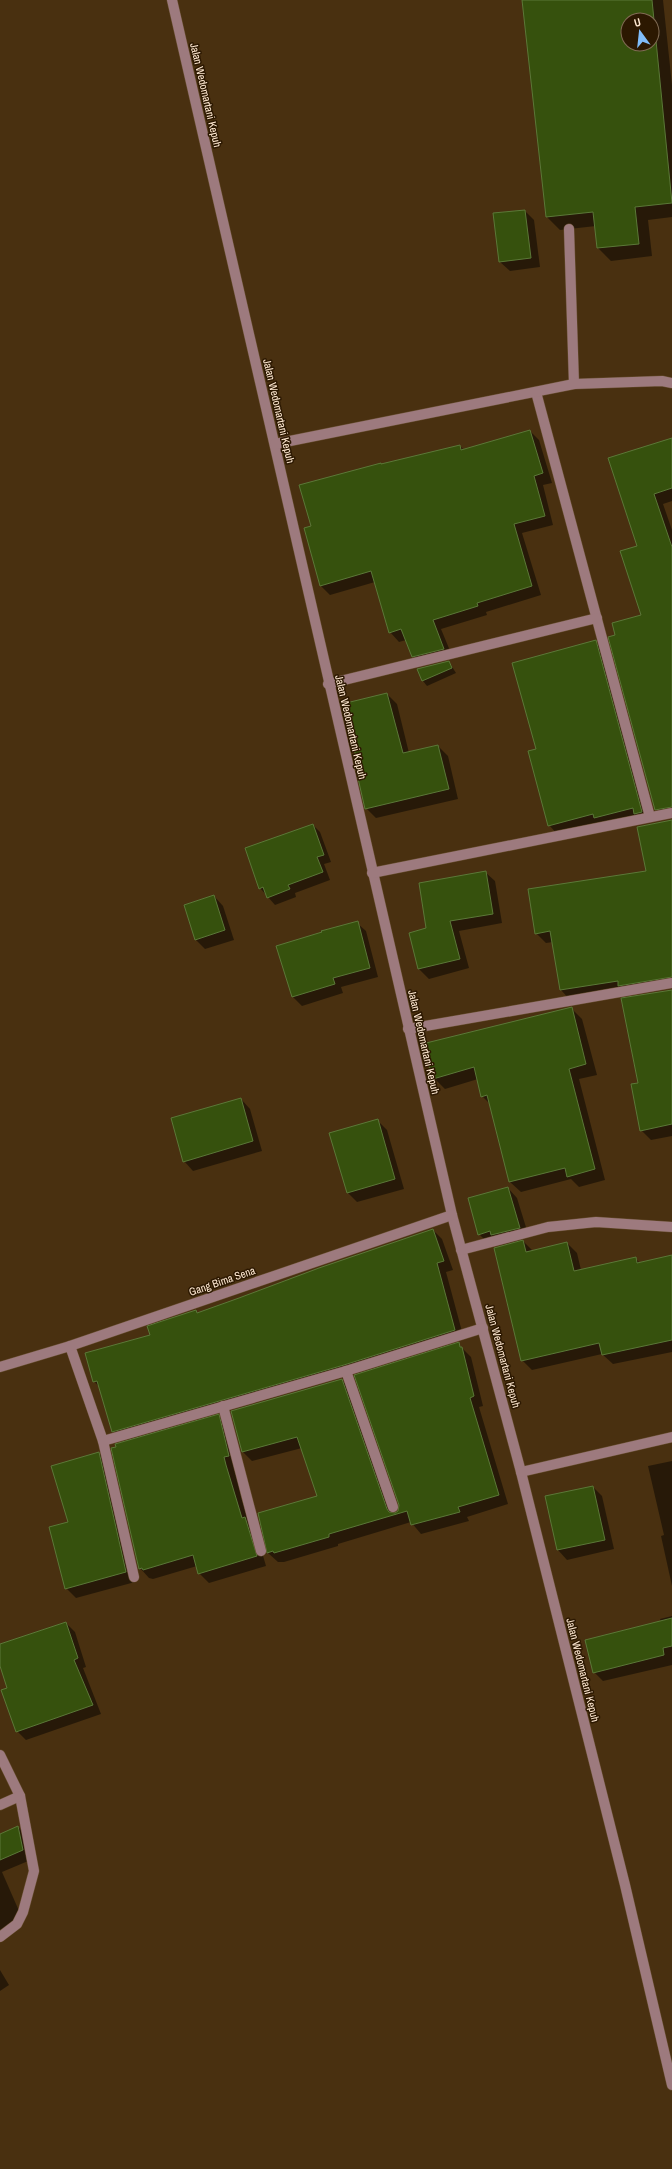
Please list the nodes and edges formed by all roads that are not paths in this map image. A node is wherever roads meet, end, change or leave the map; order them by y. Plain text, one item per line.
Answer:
1 (172, 0) edge
2 (569, 229) dead end
3 (672, 383) edge
4 (574, 384) junction
5 (536, 392) junction
6 (275, 444) junction
7 (597, 618) junction
8 (328, 684) junction
9 (672, 813) edge
10 (650, 817) junction
11 (372, 873) junction
12 (672, 983) edge
13 (408, 1029) junction
14 (452, 1215) junction
15 (672, 1227) edge
16 (461, 1250) junction
17 (483, 1328) junction
18 (70, 1346) junction
19 (0, 1367) edge
20 (346, 1371) junction
21 (223, 1406) junction
22 (672, 1437) edge
23 (103, 1441) junction
24 (521, 1472) junction
25 (393, 1507) dead end
26 (261, 1551) dead end
27 (134, 1577) dead end
28 (0, 1755) edge
29 (20, 1796) junction
30 (0, 1805) edge
31 (0, 1937) edge
32 (672, 2085) edge

1 - 6 street, Jalan Wedomartani Kepuh
2 - 4 street
3 - 4 street
4 - 5 street
5 - 6 street
5 - 7 street
6 - 8 street, Jalan Wedomartani Kepuh
7 - 8 street
7 - 10 street
8 - 11 street, Jalan Wedomartani Kepuh
9 - 10 street
10 - 11 street
11 - 13 street, Jalan Wedomartani Kepuh
12 - 13 street
13 - 14 street, Jalan Wedomartani Kepuh
14 - 16 street, Jalan Wedomartani Kepuh
14 - 18 street, Gang Bima Sena
15 - 16 street
16 - 17 street, Jalan Wedomartani Kepuh
17 - 20 street
17 - 24 street, Jalan Wedomartani Kepuh
18 - 19 street, Gang Bima Sena
18 - 23 street
20 - 21 street
20 - 25 street
21 - 23 street
21 - 26 street
22 - 24 street
23 - 27 street
24 - 32 street, Jalan Wedomartani Kepuh
28 - 29 street
29 - 30 street
29 - 31 street

